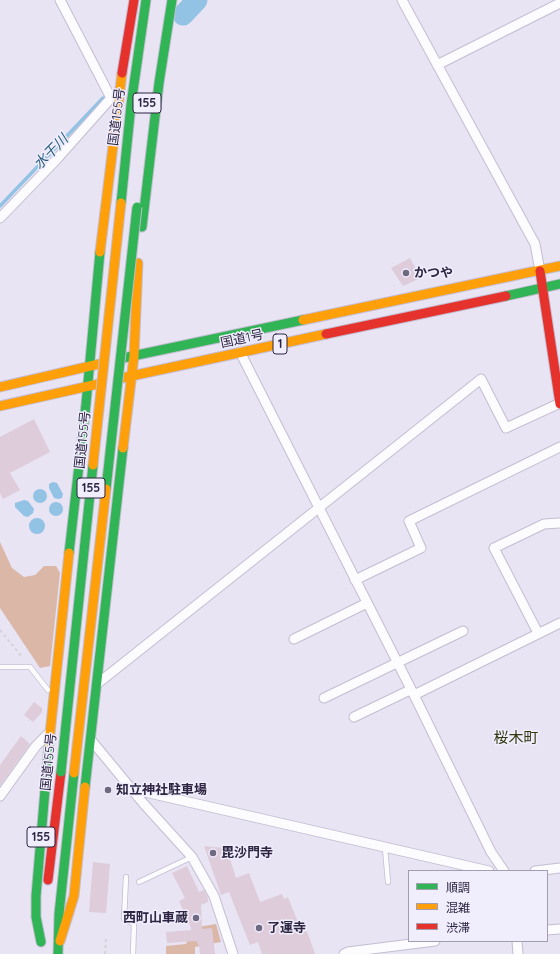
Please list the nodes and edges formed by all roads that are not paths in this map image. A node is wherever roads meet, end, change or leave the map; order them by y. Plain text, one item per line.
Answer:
1 (60, 0) edge
2 (134, 0) edge
3 (146, 0) edge
4 (172, 0) edge
5 (402, 0) edge
6 (560, 3) edge
7 (437, 64) junction
8 (151, 70) dead end
9 (149, 85) dead end
10 (114, 100) junction
11 (147, 100) dead end
12 (0, 218) edge
13 (560, 266) edge
14 (540, 271) junction
15 (560, 284) edge
16 (542, 289) junction
17 (240, 352) junction
18 (134, 356) junction
19 (89, 366) junction
20 (131, 376) junction
21 (88, 386) junction
22 (0, 387) edge
23 (560, 403) edge
24 (0, 406) edge
25 (560, 447) edge
26 (319, 509) junction
27 (560, 523) edge
28 (355, 580) junction
29 (367, 603) junction
30 (560, 623) edge
31 (462, 631) dead end
32 (538, 634) junction
33 (294, 639) dead end
34 (397, 663) junction
35 (0, 668) edge
36 (96, 685) junction
37 (412, 692) junction
38 (53, 696) junction
39 (324, 698) dead end
40 (354, 717) dead end
41 (51, 732) junction
42 (90, 739) junction
43 (132, 789) junction
44 (0, 796) edge
45 (385, 848) junction
46 (192, 857) junction
47 (560, 868) edge
48 (484, 870) edge
49 (503, 870) edge
50 (543, 870) edge
51 (126, 877) dead end
52 (139, 882) dead end
53 (388, 882) dead end
54 (47, 888) dead end
55 (46, 904) dead end
56 (560, 929) edge
57 (548, 930) edge
58 (60, 941) junction
59 (41, 942) junction
60 (428, 942) edge
61 (517, 942) edge
62 (40, 954) edge
63 (58, 954) edge
64 (133, 954) edge
65 (233, 954) edge
66 (344, 954) edge
67 (518, 954) edge

1 - 10 street
2 - 10 main road, 155
3 - 54 main road, 国道155号 / 155, bridge
4 - 18 main road, 155
5 - 7 street
6 - 7 street
7 - 14 street
8 - 9 main road, 155
10 - 12 street
10 - 19 main road, 155
11 - 58 main road, 国道155号 / 155, bridge
13 - 14 main road, 国道1号 / 1
14 - 16 main road
14 - 18 main road, 国道1号 / 1
15 - 16 main road, 国道1号 / 1
16 - 17 main road, 国道1号 / 1
16 - 23 main road
17 - 20 main road, 国道1号 / 1
17 - 26 street
18 - 19 main road, 国道1号 / 1
18 - 20 main road, 155
19 - 21 main road, 155
19 - 22 main road, 国道1号 / 1
20 - 21 main road, 国道1号 / 1
20 - 36 main road, 155
21 - 24 main road, 国道1号 / 1
21 - 38 main road, 155
23 - 26 street
25 - 28 street
26 - 28 street
26 - 36 street
27 - 32 street
28 - 29 street
29 - 33 street
29 - 34 street
30 - 32 street
31 - 34 street
32 - 37 street
34 - 37 street
34 - 39 street
35 - 38 lane
36 - 42 main road, 155
37 - 40 street
37 - 49 street
38 - 41 main road, 155
38 - 42 street
41 - 44 street
41 - 59 main road, 155
42 - 43 street
42 - 58 main road, 155
43 - 45 street
43 - 46 street
45 - 48 street
45 - 53 lane
46 - 52 lane
46 - 65 street
47 - 50 street
51 - 64 lane
55 - 59 main road, 155
56 - 57 street
58 - 63 main road, 国道155号 / 155
59 - 62 main road, 155
60 - 66 street
61 - 67 street

